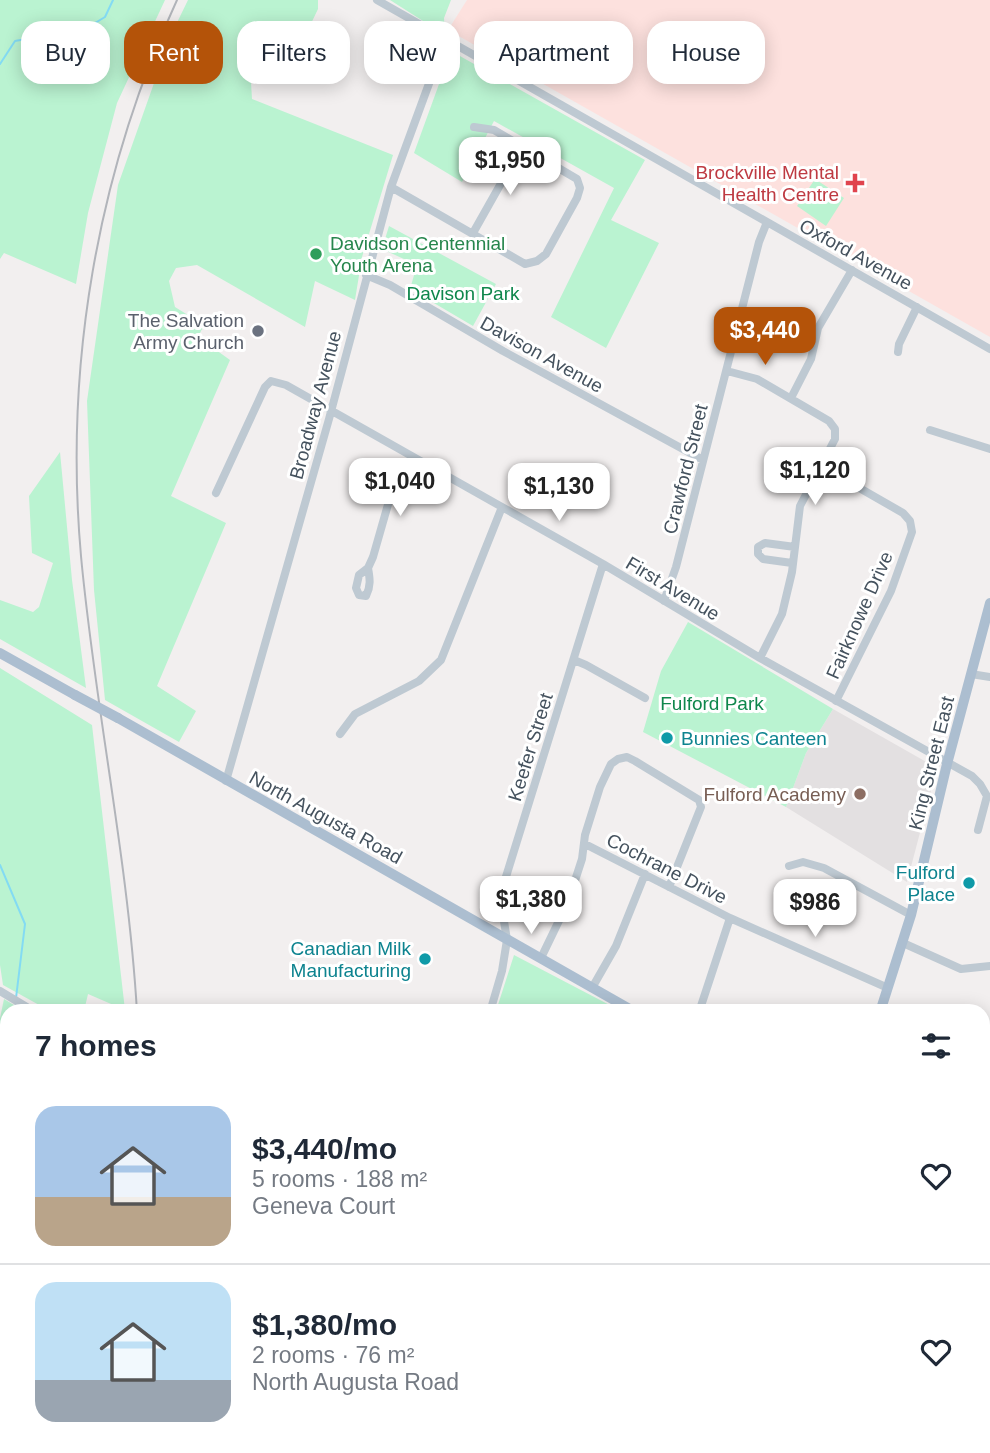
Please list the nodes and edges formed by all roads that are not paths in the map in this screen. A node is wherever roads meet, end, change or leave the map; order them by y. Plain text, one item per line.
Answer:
1 (377, 0) edge
2 (413, 21) edge
3 (460, 48) edge
4 (429, 84) edge
5 (474, 127) dead end
6 (522, 146) junction
7 (391, 187) junction
8 (767, 222) junction
9 (472, 233) junction
10 (852, 270) junction
11 (366, 275) junction
12 (917, 307) junction
13 (990, 349) edge
14 (898, 352) dead end
15 (727, 371) junction
16 (791, 398) junction
17 (331, 410) junction
18 (930, 429) dead end
19 (990, 449) edge
20 (411, 456) junction
21 (703, 460) junction
22 (822, 464) junction
23 (216, 493) dead end
24 (502, 507) junction
25 (795, 547) junction
26 (603, 564) junction
27 (792, 564) junction
28 (368, 568) dead end
29 (664, 601) junction
30 (990, 603) edge
31 (0, 653) edge
32 (760, 658) junction
33 (574, 660) junction
34 (971, 674) junction
35 (990, 677) edge
36 (645, 698) dead end
37 (836, 701) junction
38 (340, 734) dead end
39 (947, 764) junction
40 (226, 781) junction
41 (978, 830) dead end
42 (585, 844) junction
43 (789, 866) dead end
44 (645, 874) junction
45 (669, 887) junction
46 (911, 915) junction
47 (730, 918) junction
48 (508, 940) junction
49 (903, 943) junction
50 (541, 958) junction
51 (989, 969) edge
52 (592, 988) junction
53 (888, 988) junction
54 (0, 991) edge
55 (21, 1004) edge
56 (492, 1004) edge
57 (621, 1004) edge
58 (702, 1004) edge
59 (883, 1004) edge

1 - 2 street, Oxford Avenue
3 - 8 street, Oxford Avenue
4 - 7 street, Broadway Avenue
5 - 6 street
6 - 9 street
6 - 9 street
7 - 9 street
7 - 11 street, Broadway Avenue
8 - 10 street, Oxford Avenue
8 - 15 street, Crawford Street
10 - 12 street, Oxford Avenue
10 - 16 street
11 - 17 street, Broadway Avenue
11 - 21 street, Davison Avenue
12 - 13 street, Oxford Avenue
12 - 14 street
15 - 16 street
15 - 21 street, Crawford Street
16 - 22 street
17 - 20 street, First Avenue
17 - 23 street, First Avenue
17 - 40 street, Broadway Avenue
18 - 19 street
20 - 24 street, First Avenue
20 - 28 street
21 - 29 street, Crawford Street
22 - 25 street
22 - 37 street, Fairknowe Drive
24 - 26 street, First Avenue
24 - 38 street
25 - 27 street
25 - 27 street
26 - 29 street, First Avenue
26 - 33 street, Keefer Street
27 - 32 street
29 - 32 street, First Avenue
30 - 34 main road, King Street East
31 - 40 main road, North Augusta Road, bridge
32 - 37 street, First Avenue
33 - 36 street
33 - 48 street, Keefer Street
34 - 35 street
34 - 39 main road, King Street East
37 - 39 street, First Avenue
39 - 41 street, First Avenue
39 - 46 main road, King Street East
40 - 48 main road, North Augusta Road
42 - 44 street, Cochrane Drive
42 - 45 street
42 - 50 street
43 - 46 street
44 - 45 street, Cochrane Drive
44 - 52 street
45 - 47 street, Cochrane Drive
46 - 49 main road, King Street East
47 - 53 street, Cochrane Drive
47 - 58 street
48 - 50 main road, North Augusta Road
48 - 56 street
49 - 51 street
49 - 53 main road, King Street East
50 - 52 main road, North Augusta Road
52 - 57 main road, North Augusta Road
53 - 59 main road, King Street East
54 - 55 street

